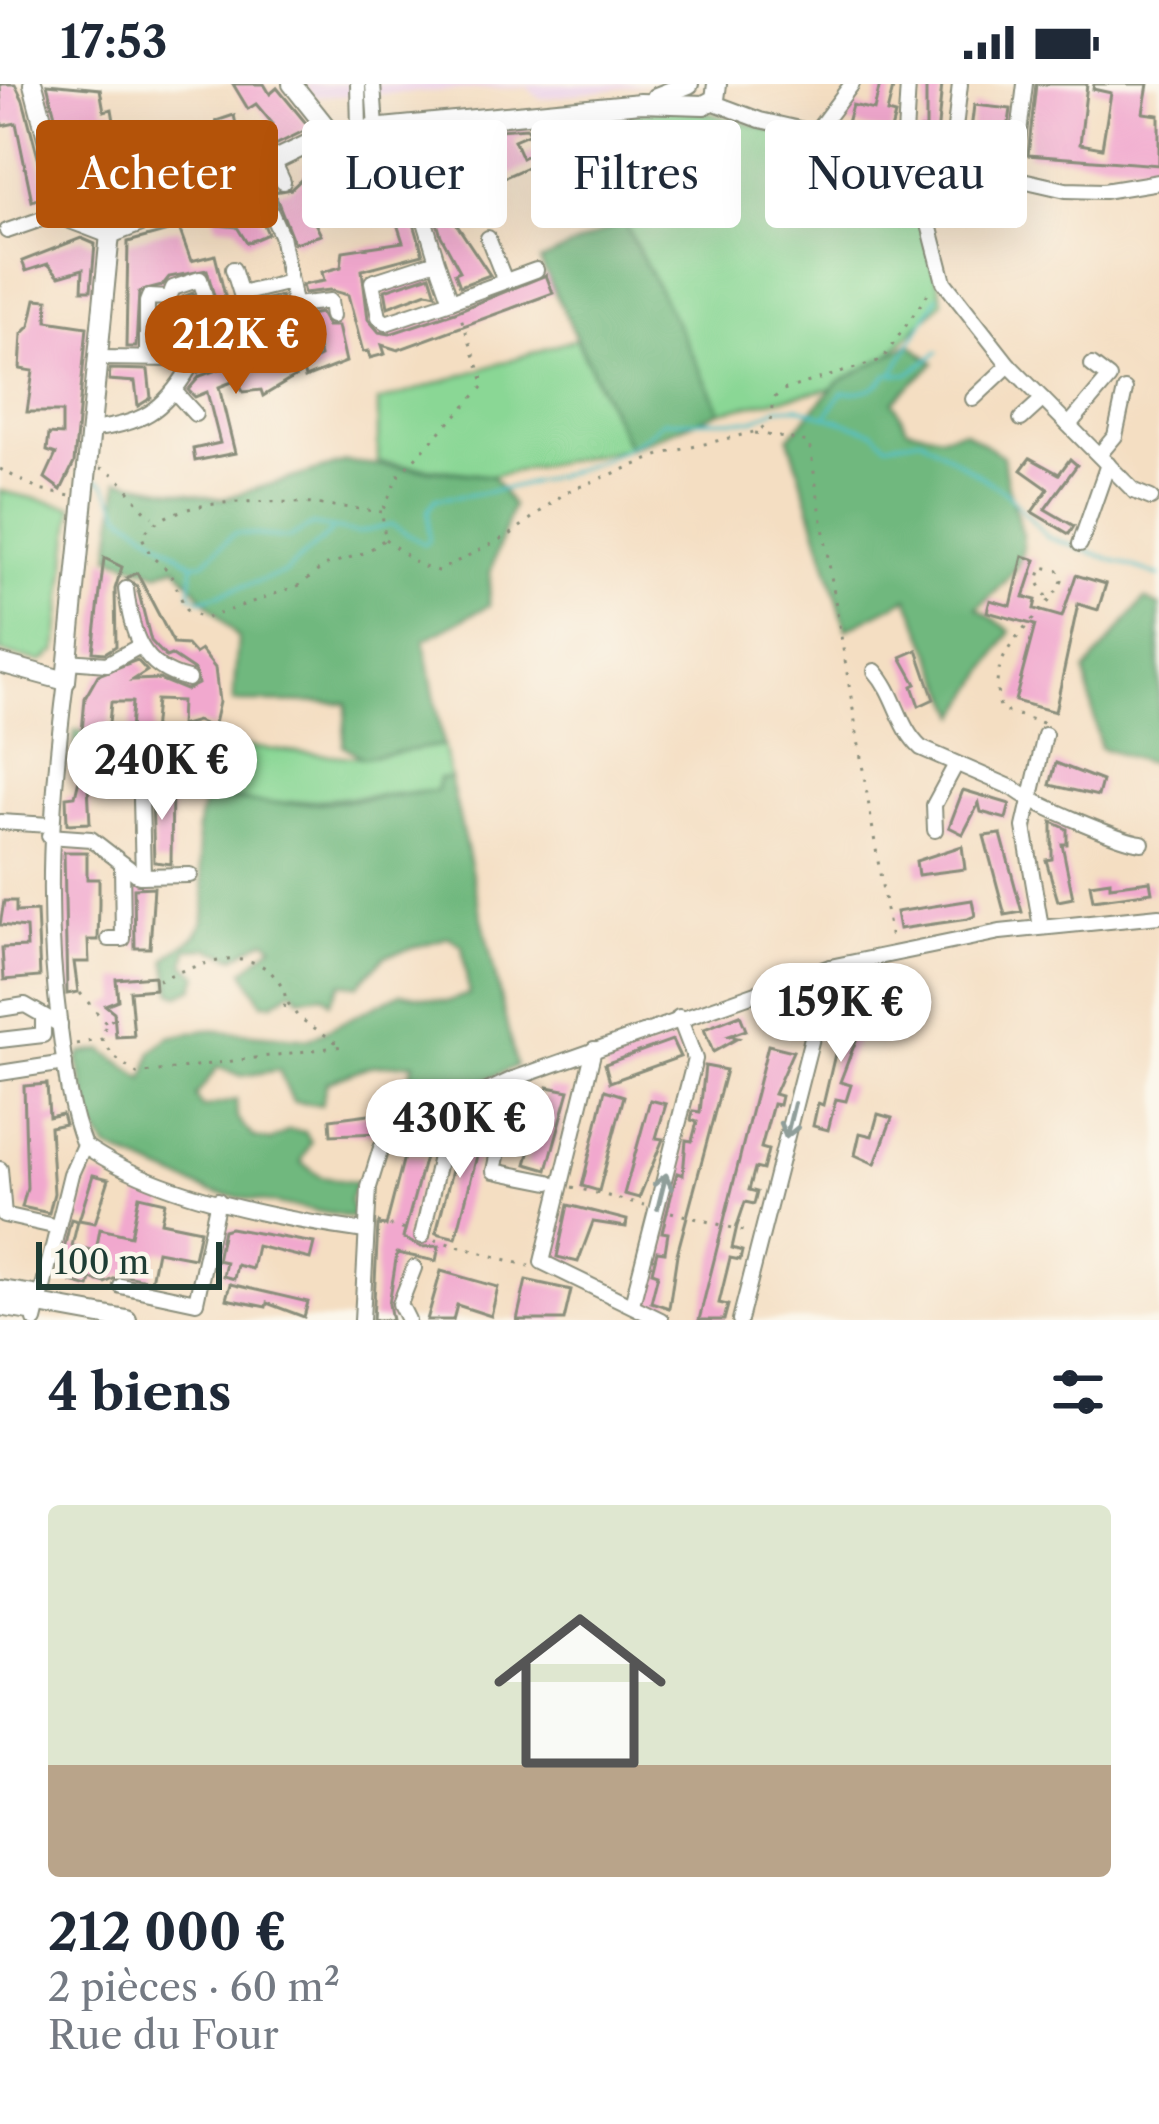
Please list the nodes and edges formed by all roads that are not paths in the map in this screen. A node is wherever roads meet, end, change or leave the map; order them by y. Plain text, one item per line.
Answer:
1 (33, 84) edge
2 (292, 84) edge
3 (358, 84) edge
4 (374, 84) edge
5 (690, 84) edge
6 (852, 84) edge
7 (908, 84) edge
8 (960, 84) edge
9 (1025, 84) edge
10 (713, 92) edge
11 (640, 103) junction
12 (42, 120) edge
13 (320, 120) edge
14 (374, 120) edge
15 (376, 120) edge
16 (461, 120) edge
17 (785, 120) edge
18 (825, 120) edge
19 (908, 120) edge
20 (956, 120) edge
21 (1021, 120) edge
22 (278, 171) edge
23 (1027, 179) edge
24 (283, 182) dead end
25 (1159, 182) edge
26 (36, 221) edge
27 (87, 228) edge
28 (124, 228) edge
29 (278, 228) edge
30 (422, 228) edge
31 (929, 228) edge
32 (7, 231) dead end
33 (110, 234) junction
34 (488, 238) dead end
35 (437, 261) junction
36 (233, 269) dead end
37 (536, 270) dead end
38 (505, 281) junction
39 (290, 282) junction
40 (169, 298) junction
41 (453, 300) junction
42 (295, 305) junction
43 (208, 306) dead end
44 (332, 316) dead end
45 (147, 330) junction
46 (97, 358) junction
47 (147, 358) junction
48 (1009, 365) junction
49 (1091, 365) dead end
50 (190, 367) junction
51 (1125, 390) dead end
52 (176, 392) junction
53 (973, 399) dead end
54 (1043, 399) junction
55 (195, 414) dead end
56 (1021, 419) dead end
57 (1069, 425) junction
58 (89, 430) junction
59 (1104, 460) junction
60 (1151, 498) dead end
61 (1073, 512) dead end
62 (1088, 521) junction
63 (1080, 544) dead end
64 (126, 589) dead end
65 (139, 646) junction
66 (0, 663) edge
67 (67, 671) junction
68 (875, 671) dead end
69 (188, 679) dead end
70 (1045, 735) road end
71 (955, 766) junction
72 (141, 799) dead end
73 (1027, 801) junction
74 (0, 822) edge
75 (935, 830) dead end
76 (49, 831) junction
77 (1142, 843) dead end
78 (122, 862) junction
79 (190, 875) dead end
80 (143, 876) junction
81 (1159, 916) edge
82 (1041, 927) junction
83 (109, 939) dead end
84 (830, 967) junction
85 (0, 1009) edge
86 (43, 1016) junction
87 (680, 1017) junction
88 (59, 1025) junction
89 (0, 1040) edge
90 (594, 1049) junction
91 (65, 1063) junction
92 (0, 1073) edge
93 (513, 1079) junction
94 (452, 1108) junction
95 (84, 1145) junction
96 (0, 1168) edge
97 (549, 1181) dead end
98 (218, 1200) junction
99 (365, 1224) junction
100 (58, 1227) junction
101 (422, 1235) road end
102 (414, 1268) dead end
103 (121, 1286) dead end
104 (0, 1290) edge
105 (632, 1304) junction
106 (0, 1306) edge
107 (37, 1312) edge
108 (128, 1320) edge
109 (362, 1320) edge
110 (408, 1320) edge
111 (661, 1320) edge
112 (740, 1320) edge

1 - 12 main road
2 - 13 main road
3 - 14 street
4 - 15 street
5 - 10 main road
5 - 11 main road
6 - 18 street
7 - 19 street
8 - 20 street
9 - 21 street
10 - 11 main road
10 - 17 street
11 - 16 main road
22 - 24 street
23 - 25 street
26 - 32 street
27 - 33 main road
28 - 33 main road
29 - 39 street
30 - 35 street
31 - 48 street
33 - 46 main road
34 - 38 street
35 - 41 street
35 - 41 street
36 - 39 street
37 - 38 street
38 - 41 street
39 - 42 street
40 - 43 street
40 - 45 street
40 - 45 street
42 - 44 street
42 - 50 street
45 - 47 street
46 - 47 street
46 - 58 main road
47 - 50 street
48 - 53 street
48 - 54 street
49 - 57 street
50 - 52 street
51 - 59 street
52 - 55 street
52 - 58 street
54 - 56 street
54 - 57 street
57 - 59 street
58 - 67 main road
59 - 60 street
59 - 62 street
61 - 62 street
62 - 63 street
64 - 65 street
65 - 67 street
65 - 69 street
66 - 67 main road
67 - 76 street
68 - 71 street
70 - 73 street
71 - 73 street
71 - 75 street
72 - 80 street
73 - 77 street
73 - 82 street
74 - 76 street
76 - 78 street
76 - 88 street
78 - 80 street
78 - 83 street
79 - 80 street
81 - 82 street
82 - 84 street
84 - 87 street
84 -> 112 street
85 - 86 street
86 - 88 street
86 - 89 street
87 - 90 street
105 -> 87 street
88 - 91 street
90 - 93 street
90 - 105 street
91 - 92 street
91 - 95 street
93 - 94 street
93 - 97 street
94 - 99 street
94 - 101 street
95 - 98 street
95 - 100 street
96 - 100 street
98 - 99 street
98 - 103 street
99 - 109 street
100 - 107 street
102 - 110 street
104 - 107 main road
105 - 111 street
106 - 107 main road
107 - 108 main road

